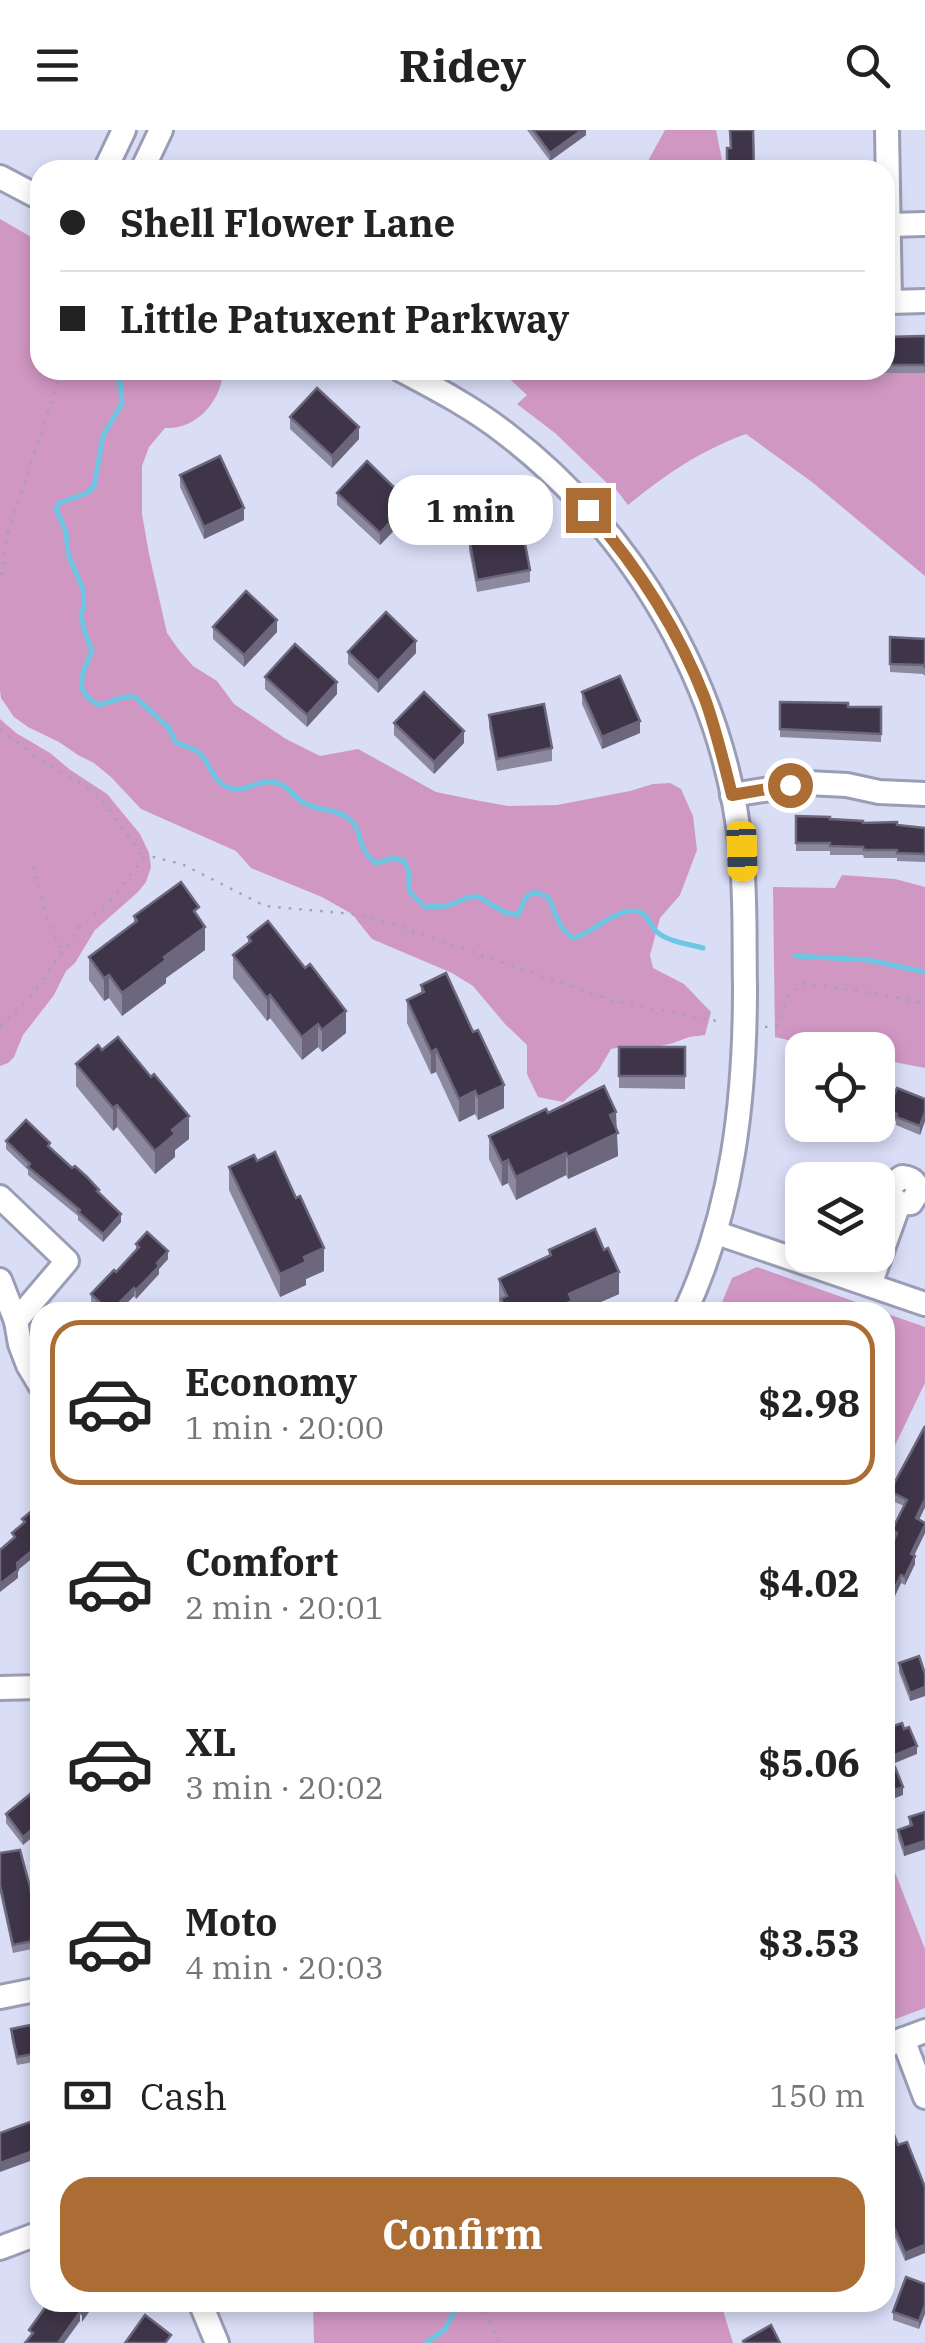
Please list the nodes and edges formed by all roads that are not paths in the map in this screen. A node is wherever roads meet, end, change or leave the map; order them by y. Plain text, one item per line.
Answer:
1 (124, 130) edge
2 (164, 130) edge
3 (887, 130) edge
4 (110, 160) edge
5 (148, 160) edge
6 (158, 160) edge
7 (887, 160) edge
8 (0, 177) edge
9 (30, 193) edge
10 (925, 224) edge
11 (895, 225) edge
12 (895, 302) edge
13 (925, 302) edge
14 (420, 380) edge
15 (925, 794) edge
16 (732, 795) junction
17 (0, 1198) edge
18 (898, 1204) dead end
19 (717, 1233) junction
20 (0, 1280) edge
21 (870, 1285) junction
22 (32, 1302) edge
23 (689, 1302) edge
24 (30, 1304) edge
25 (925, 1304) edge
26 (16, 1320) junction
27 (30, 1368) edge
28 (30, 1687) edge
29 (0, 1688) edge
30 (30, 1991) edge
31 (0, 1997) edge
32 (904, 2039) edge
33 (925, 2097) edge
34 (30, 2236) edge
35 (0, 2248) edge
36 (204, 2312) edge
37 (216, 2343) edge

1 - 4 street
2 - 5 street
2 - 6 street
3 - 7 street
8 - 9 street
10 - 11 street
12 - 13 street
14 - 16 street
15 - 16 street
16 - 19 street
17 - 22 street
18 - 21 street
19 - 21 street
19 - 23 street
20 - 26 street
21 - 25 street
24 - 26 street
26 - 27 street
28 - 29 street
30 - 31 street
32 - 33 street
34 - 35 street
36 - 37 street

